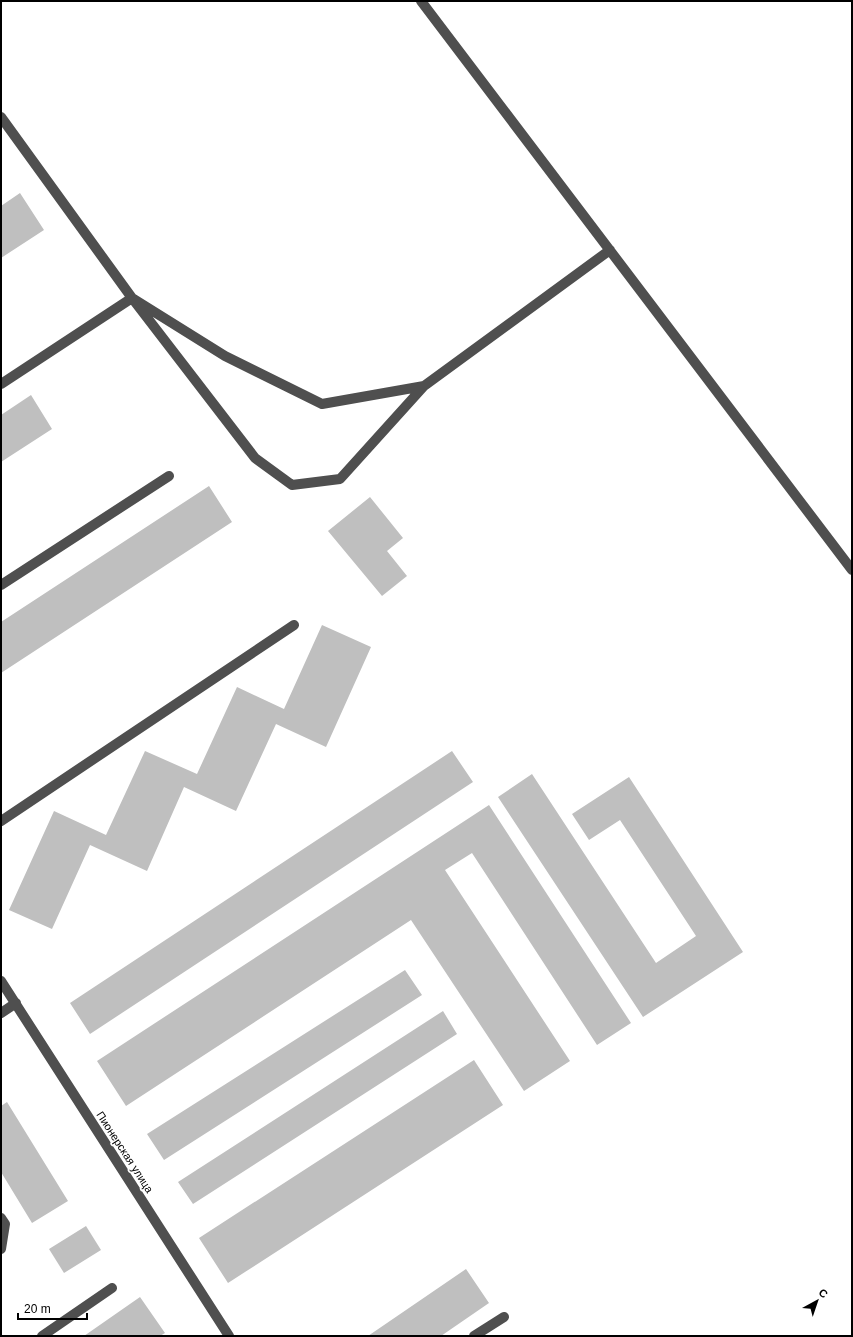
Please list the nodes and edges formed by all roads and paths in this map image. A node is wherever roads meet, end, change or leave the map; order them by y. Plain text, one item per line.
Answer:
1 (421, 1) edge
2 (1, 117) edge
3 (610, 250) junction
4 (132, 298) junction
5 (1, 384) edge
6 (424, 386) junction
7 (169, 476) dead end
8 (852, 570) edge
9 (1, 585) edge
10 (294, 625) dead end
11 (1, 821) edge
12 (1, 980) edge
13 (16, 1003) junction
14 (1, 1013) edge
15 (1, 1218) edge
16 (1, 1249) edge
17 (112, 1288) dead end
18 (504, 1317) dead end
19 (42, 1336) edge
20 (229, 1336) edge
21 (474, 1336) edge

1 - 3 street
2 - 4 street
3 - 6 street
3 - 8 street
4 - 5 street
4 - 6 street
4 - 6 street
7 - 9 street
10 - 11 street
12 - 13 street, Пионерская улица
13 - 14 street
13 - 20 street, Пионерская улица
15 - 16 street
17 - 19 street
18 - 21 street

